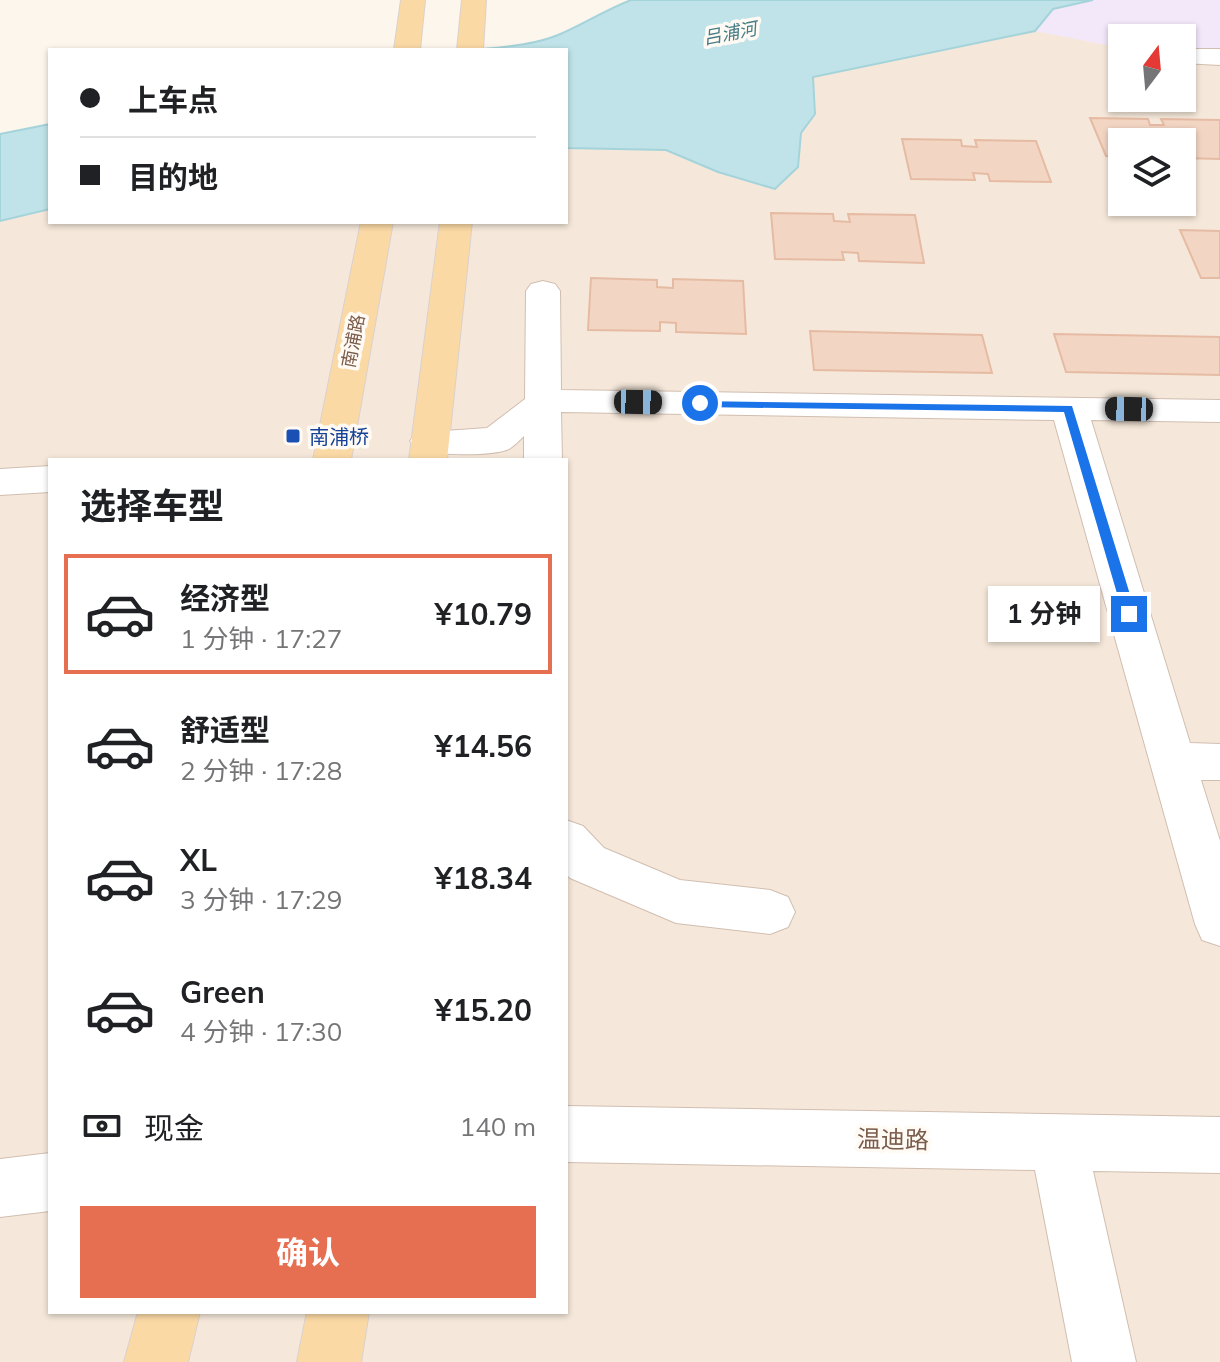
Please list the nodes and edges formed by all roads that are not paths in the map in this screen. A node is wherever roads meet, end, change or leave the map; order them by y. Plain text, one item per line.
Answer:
1 (413, 0) edge
2 (474, 0) edge
3 (471, 41) edge
4 (408, 45) edge
5 (1196, 57) edge
6 (1220, 57) edge
7 (377, 224) edge
8 (456, 224) edge
9 (543, 291) dead end
10 (546, 401) junction
11 (1069, 408) junction
12 (1220, 411) edge
13 (428, 451) edge
14 (332, 458) edge
15 (543, 458) edge
16 (48, 479) edge
17 (0, 482) edge
18 (1173, 761) junction
19 (1220, 762) edge
20 (568, 842) edge
21 (770, 912) dead end
22 (1220, 924) edge
23 (568, 1134) edge
24 (1058, 1142) junction
25 (1220, 1145) edge
26 (48, 1182) edge
27 (0, 1188) edge
28 (168, 1314) edge
29 (338, 1314) edge
30 (156, 1362) edge
31 (329, 1362) edge
32 (1104, 1362) edge

1 - 4 main road
2 - 3 main road
5 - 6 street
7 - 14 main road, 南浦路
8 - 13 main road
9 - 10 street
10 - 11 street
10 - 13 street
10 - 15 street
11 - 12 street
11 - 18 street
16 - 17 street
18 - 19 street
18 - 22 street
20 - 21 street
23 - 24 street, 温迪路
24 - 25 street, 温迪路
24 - 32 street
26 - 27 street
28 - 30 main road
29 - 31 main road

